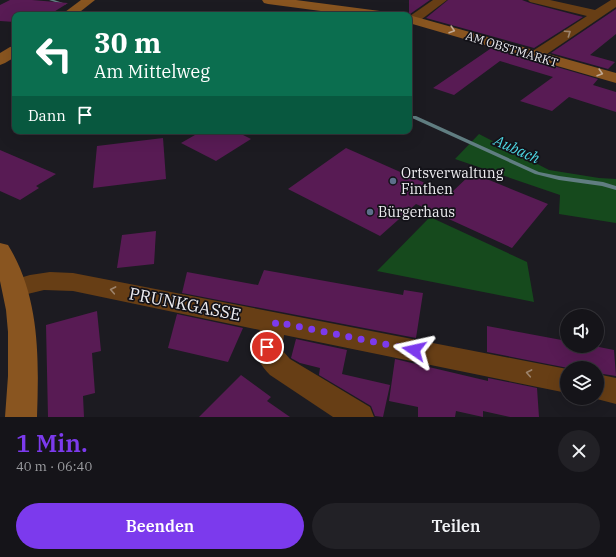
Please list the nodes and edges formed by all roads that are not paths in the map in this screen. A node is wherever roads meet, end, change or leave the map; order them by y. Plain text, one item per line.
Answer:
1 (89, 0) edge
2 (268, 0) edge
3 (442, 0) edge
4 (534, 0) edge
5 (616, 2) edge
6 (71, 12) edge
7 (358, 12) edge
8 (596, 14) junction
9 (412, 19) edge
10 (12, 52) edge
11 (536, 55) junction
12 (0, 60) edge
13 (616, 78) edge
14 (0, 251) edge
15 (15, 288) junction
16 (276, 322) junction
17 (560, 380) edge
18 (604, 388) edge
19 (616, 391) edge
20 (21, 417) edge
21 (359, 417) edge

1 - 6 main road
2 - 7 main road
3 - 9 street
4 - 8 street
5 - 8 street
11 -> 8 street
9 -> 11 main road, AM OBSTMARKT
10 - 12 main road
11 -> 13 main road, AM OBSTMARKT
14 - 15 main road
16 -> 15 street, PRUNKGASSE
15 - 20 main road
17 -> 16 street, PRUNKGASSE
16 - 21 street
18 - 19 street

